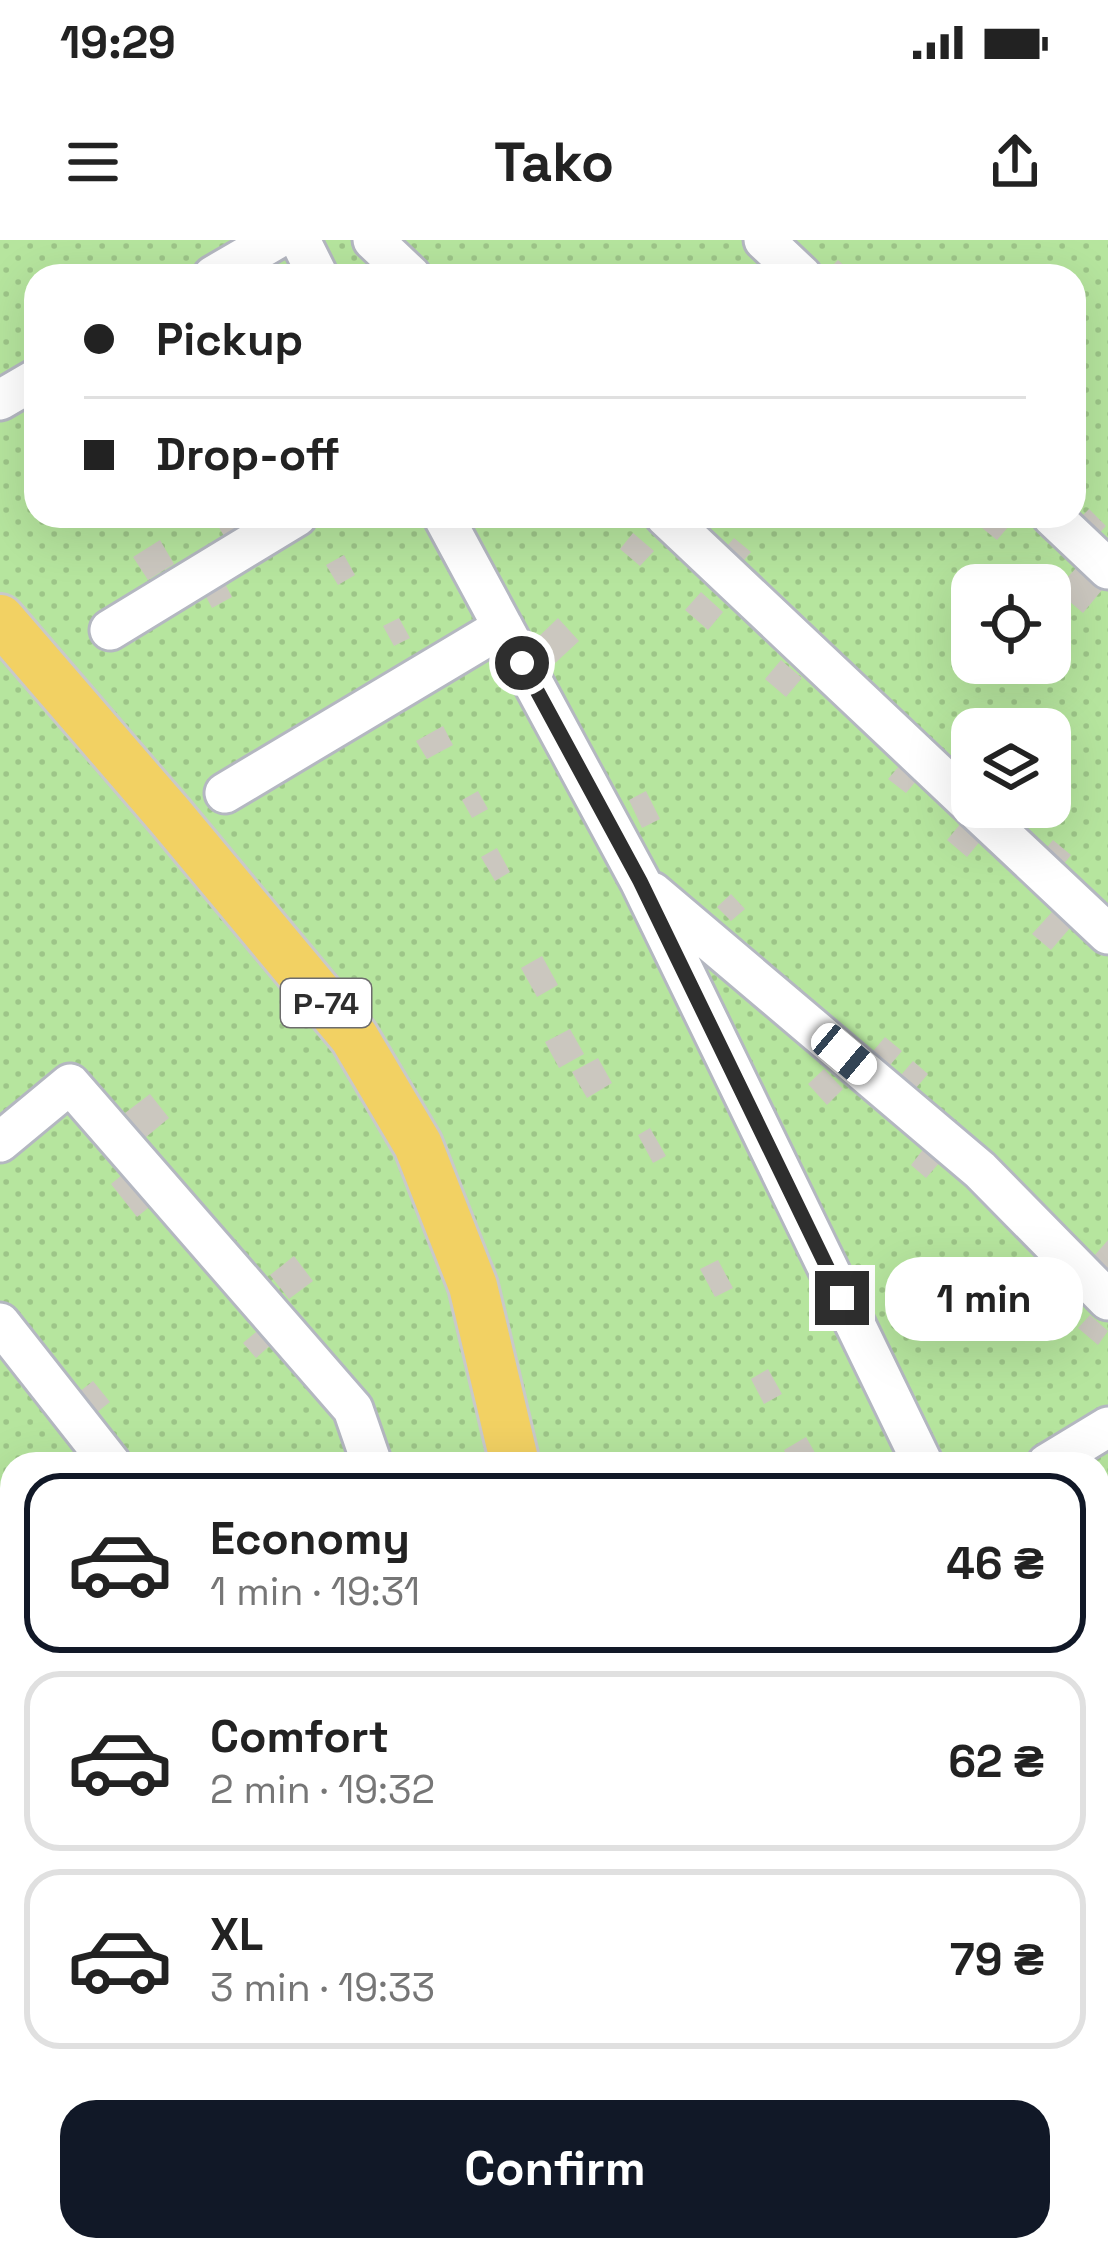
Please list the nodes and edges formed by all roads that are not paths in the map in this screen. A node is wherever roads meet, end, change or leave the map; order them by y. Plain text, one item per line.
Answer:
1 (275, 240) edge
2 (373, 240) edge
3 (764, 240) edge
4 (234, 264) edge
5 (398, 264) edge
6 (789, 264) edge
7 (277, 528) edge
8 (449, 528) edge
9 (678, 528) edge
10 (1065, 528) edge
11 (1108, 569) edge
12 (0, 619) edge
13 (503, 627) junction
14 (110, 630) dead end
15 (951, 785) edge
16 (225, 793) dead end
17 (996, 828) edge
18 (640, 881) junction
19 (1108, 934) edge
20 (0, 1142) edge
21 (1108, 1300) edge
22 (0, 1323) edge
23 (1108, 1427) edge
24 (102, 1452) edge
25 (368, 1452) edge
26 (512, 1452) edge
27 (917, 1452) edge
28 (1067, 1452) edge

1 - 4 lane
2 - 5 lane
3 - 6 lane
7 - 14 lane
8 - 13 lane
9 - 15 lane
10 - 11 lane
12 - 26 main road, Р-74
13 - 16 lane
13 - 18 lane
17 - 19 lane
18 - 21 lane
18 - 27 lane
20 - 25 lane
22 - 24 lane
23 - 28 lane

